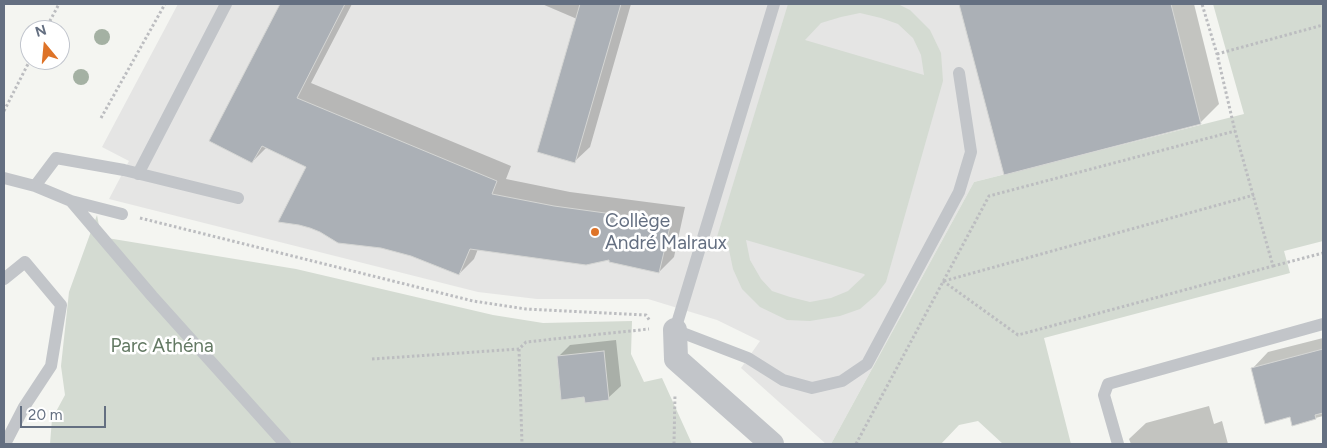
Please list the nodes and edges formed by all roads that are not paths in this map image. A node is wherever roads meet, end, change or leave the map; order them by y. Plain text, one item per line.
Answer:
1 (226, 4) edge
2 (774, 4) edge
3 (958, 72) dead end
4 (138, 174) junction
5 (4, 178) edge
6 (35, 186) junction
7 (238, 198) dead end
8 (71, 201) junction
9 (122, 214) road end
10 (4, 279) edge
11 (1323, 324) edge
12 (675, 330) junction
13 (5, 444) edge
14 (285, 444) edge
15 (772, 444) edge
16 (1118, 444) edge

1 - 4 lane
2 - 12 lane
3 - 12 lane
4 - 6 lane
4 - 7 lane
5 - 6 lane
6 - 8 lane
8 - 9 lane
8 - 14 lane
10 - 13 lane
11 - 16 lane
12 - 15 street

